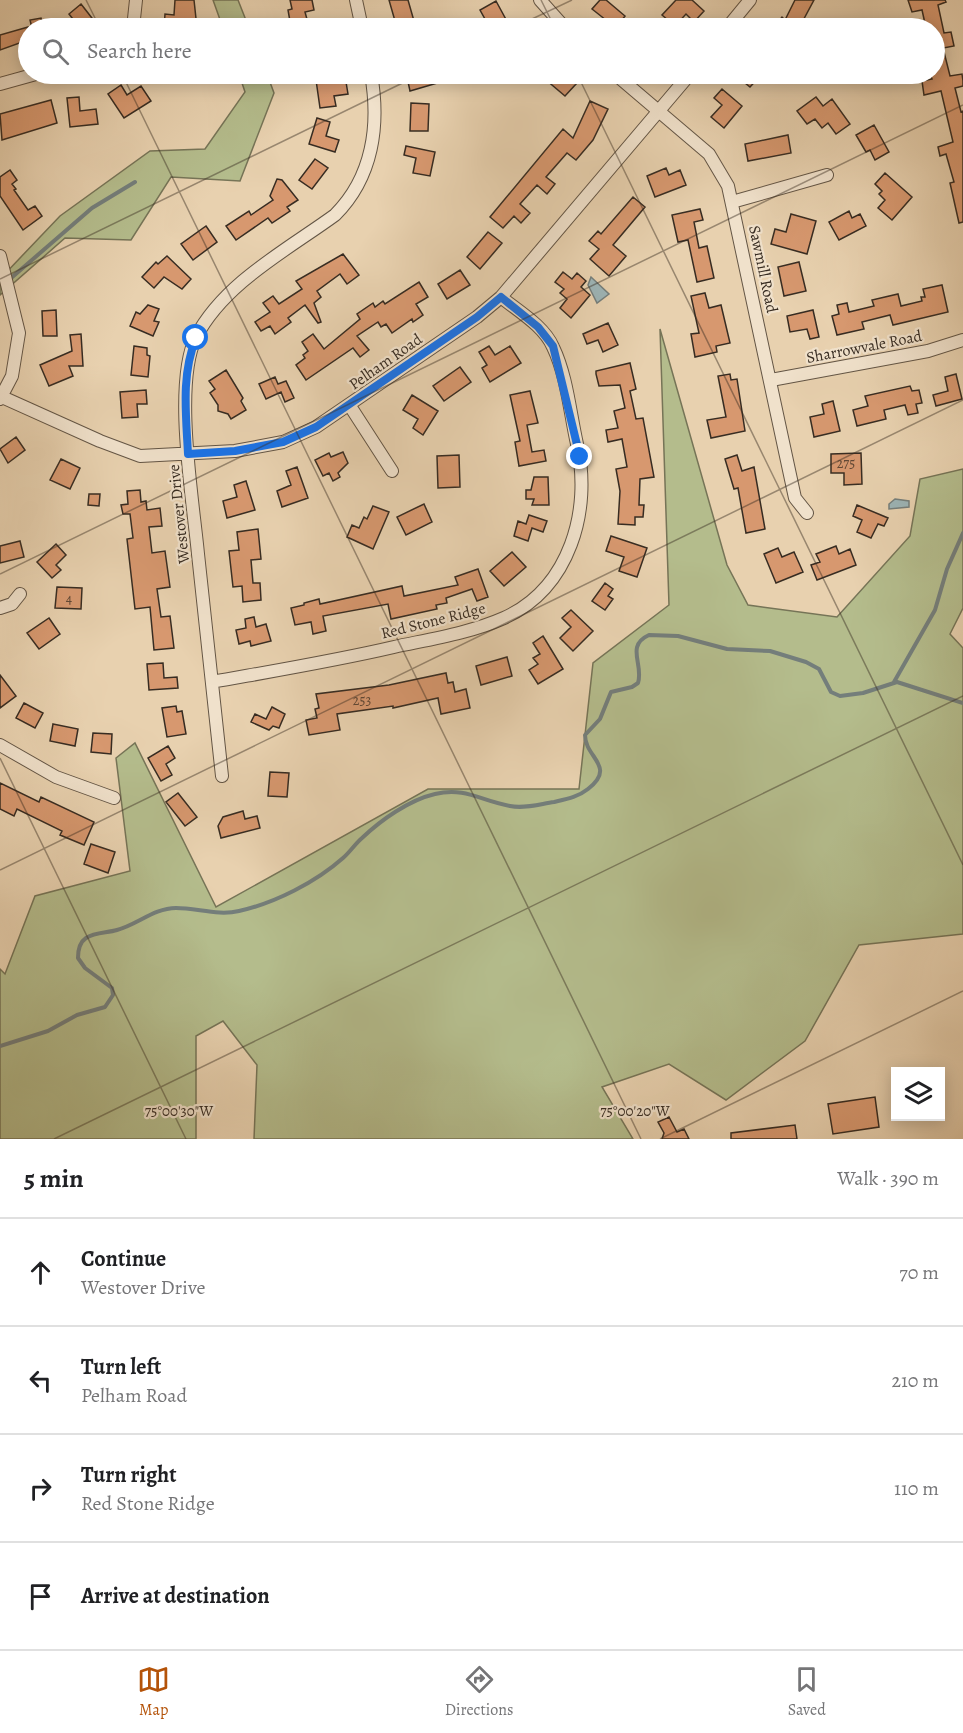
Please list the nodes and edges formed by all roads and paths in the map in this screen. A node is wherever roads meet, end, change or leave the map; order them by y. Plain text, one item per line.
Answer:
1 (135, 0) edge
2 (356, 0) edge
3 (540, 0) edge
4 (750, 0) edge
5 (134, 18) edge
6 (360, 18) edge
7 (556, 18) edge
8 (735, 18) edge
9 (18, 79) edge
10 (0, 84) edge
11 (371, 84) edge
12 (627, 84) edge
13 (682, 84) edge
14 (659, 111) junction
15 (827, 175) dead end
16 (732, 202) junction
17 (0, 256) edge
18 (501, 297) junction
19 (963, 340) edge
20 (771, 380) junction
21 (1, 398) edge
22 (350, 406) junction
23 (188, 454) junction
24 (392, 471) dead end
25 (807, 513) dead end
26 (20, 594) dead end
27 (0, 608) edge
28 (212, 682) junction
29 (0, 745) edge
30 (222, 776) dead end
31 (114, 798) dead end

1 - 5 street
2 - 6 street
3 - 7 street
4 - 8 street
9 - 10 street
11 - 23 street, Westover Drive
12 - 14 street, Sawmill Road
13 - 14 street, Pelham Road
14 - 16 street, Sawmill Road
14 - 18 street, Pelham Road
15 - 16 street
16 - 20 street, Sawmill Road
17 - 21 street
18 - 22 street, Pelham Road
18 - 28 street, Red Stone Ridge
19 - 20 street, Sharrowvale Road
20 - 25 street, Sawmill Road
21 - 23 street, Pelham Road
22 - 23 street, Pelham Road
22 - 24 street
23 - 28 street, Westover Drive
26 - 27 street
28 - 30 street, Westover Drive
29 - 31 street

